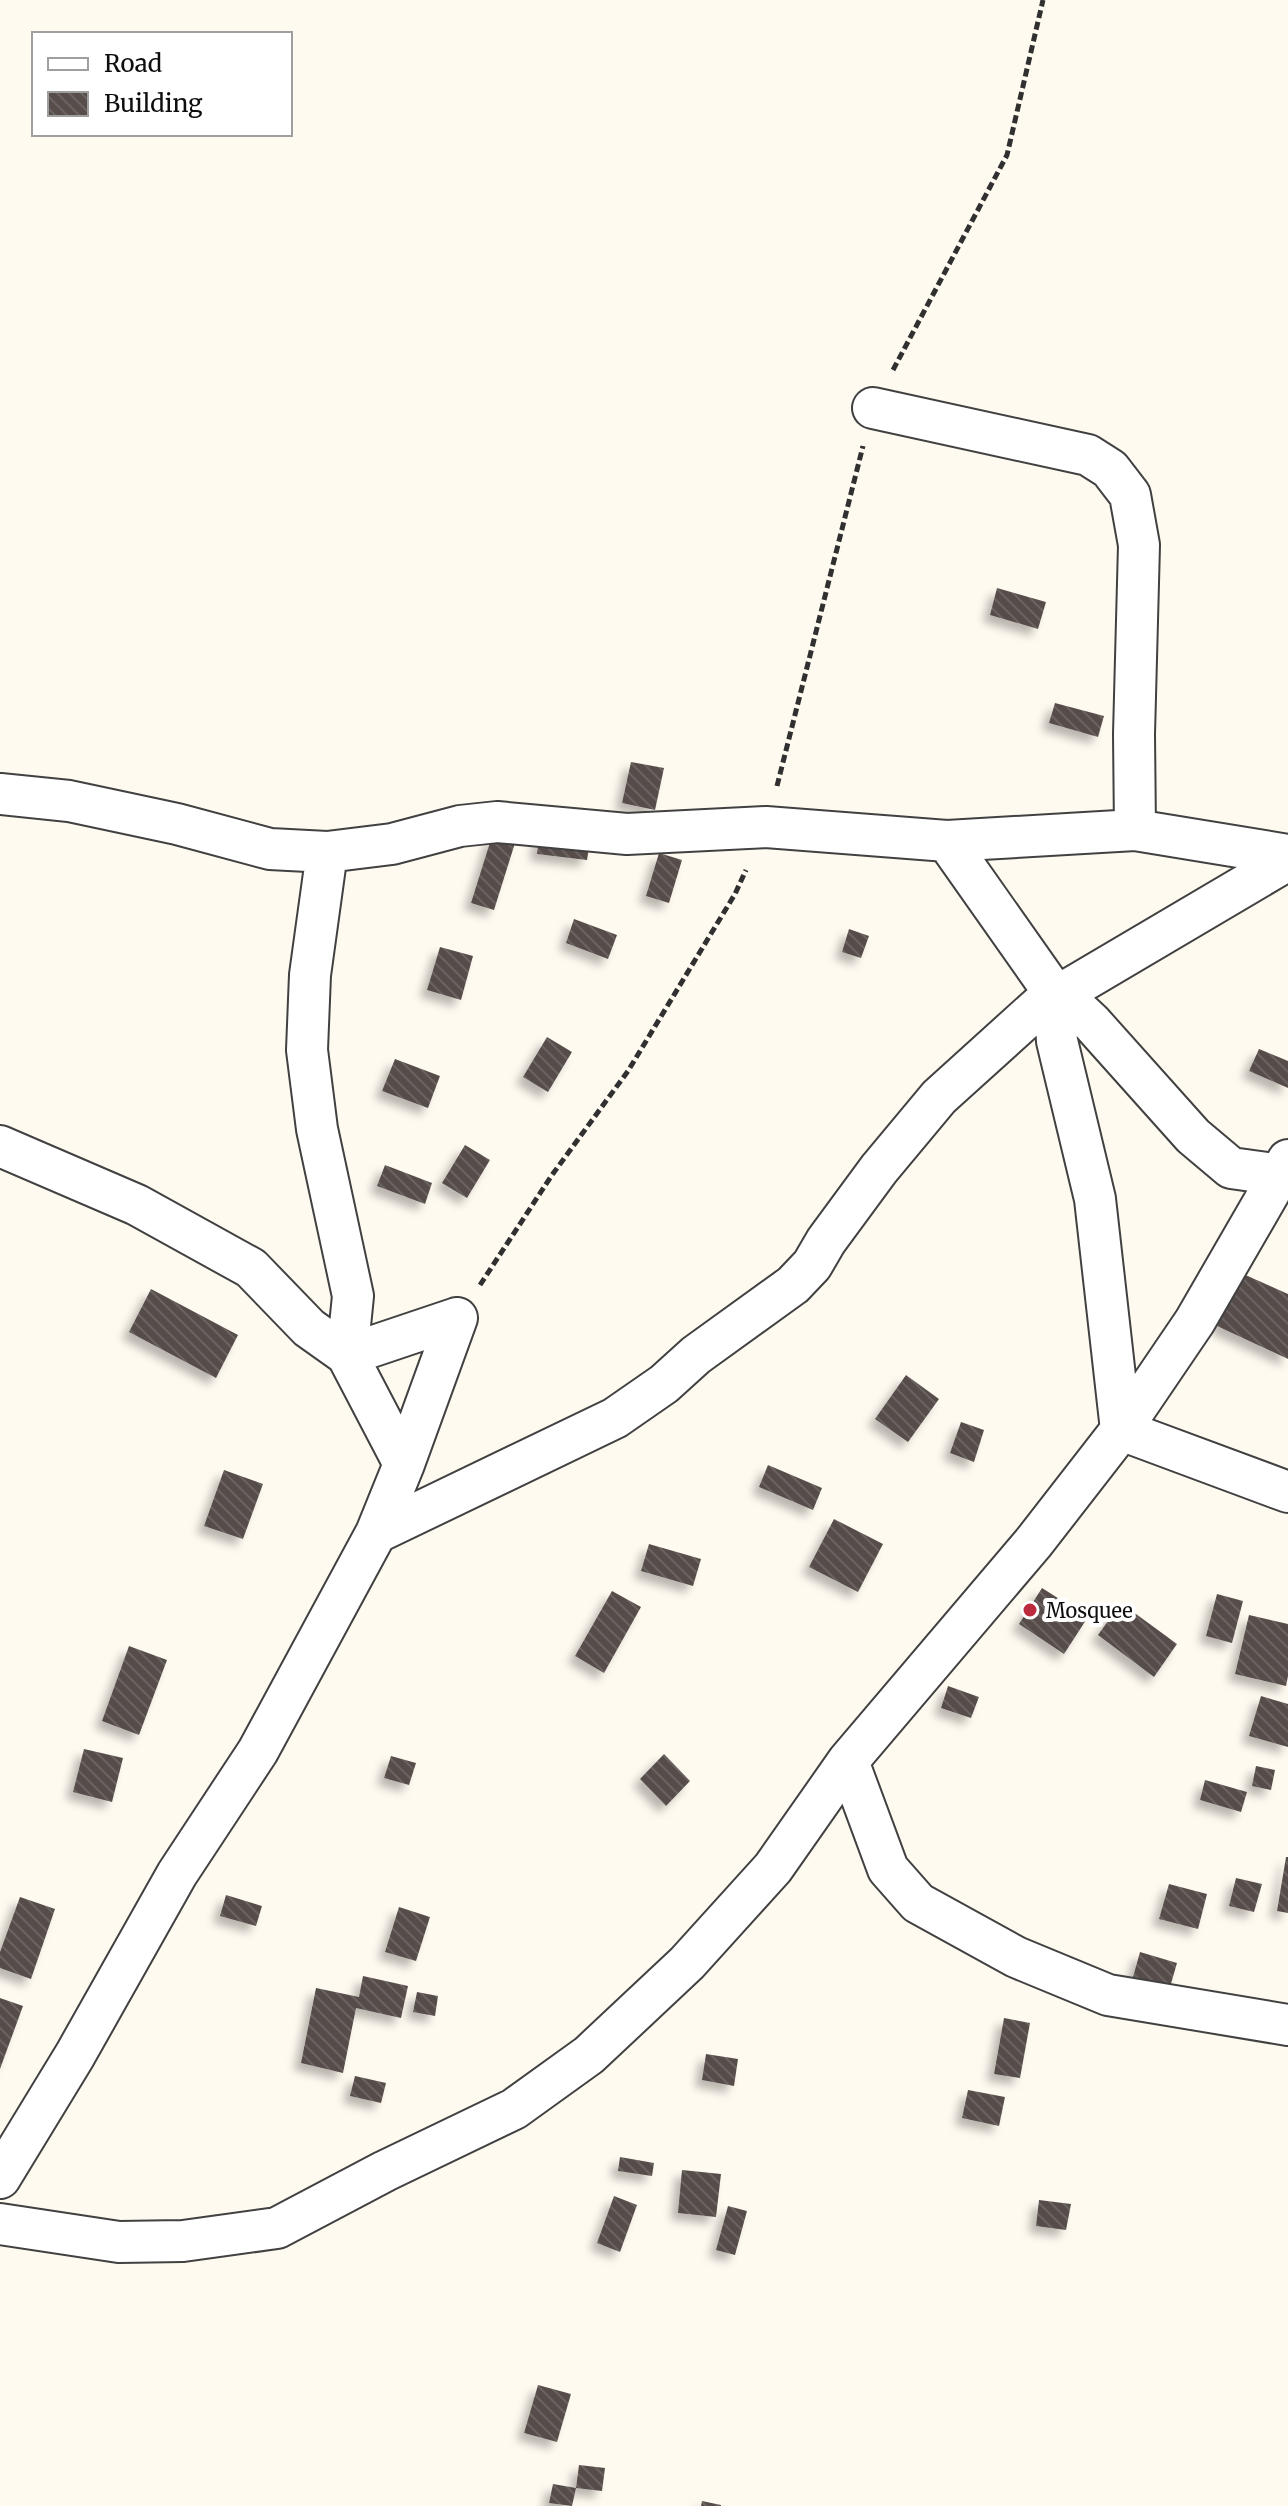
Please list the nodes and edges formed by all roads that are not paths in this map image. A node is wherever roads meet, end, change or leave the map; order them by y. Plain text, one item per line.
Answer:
1 (873, 408) road end
2 (0, 794) edge
3 (1135, 830) junction
4 (947, 841) junction
5 (327, 852) junction
6 (1288, 858) edge
7 (1058, 994) junction
8 (0, 1146) edge
9 (1286, 1170) edge
10 (347, 1355) junction
11 (1121, 1430) junction
12 (404, 1464) junction
13 (1288, 1492) edge
14 (376, 1533) junction
15 (848, 1761) junction
16 (1288, 2025) edge
17 (0, 2178) edge
18 (0, 2224) edge

1 - 3 street
2 - 5 street
3 - 4 street
3 - 6 street
4 - 5 street
4 - 7 street
5 - 10 street
6 - 7 street
7 - 9 street
7 - 11 street
7 - 14 street
8 - 10 street
9 - 11 street
10 - 12 street
10 - 12 street
11 - 13 street
11 - 15 street
12 - 14 street
14 - 17 street
15 - 16 street
15 - 18 street

